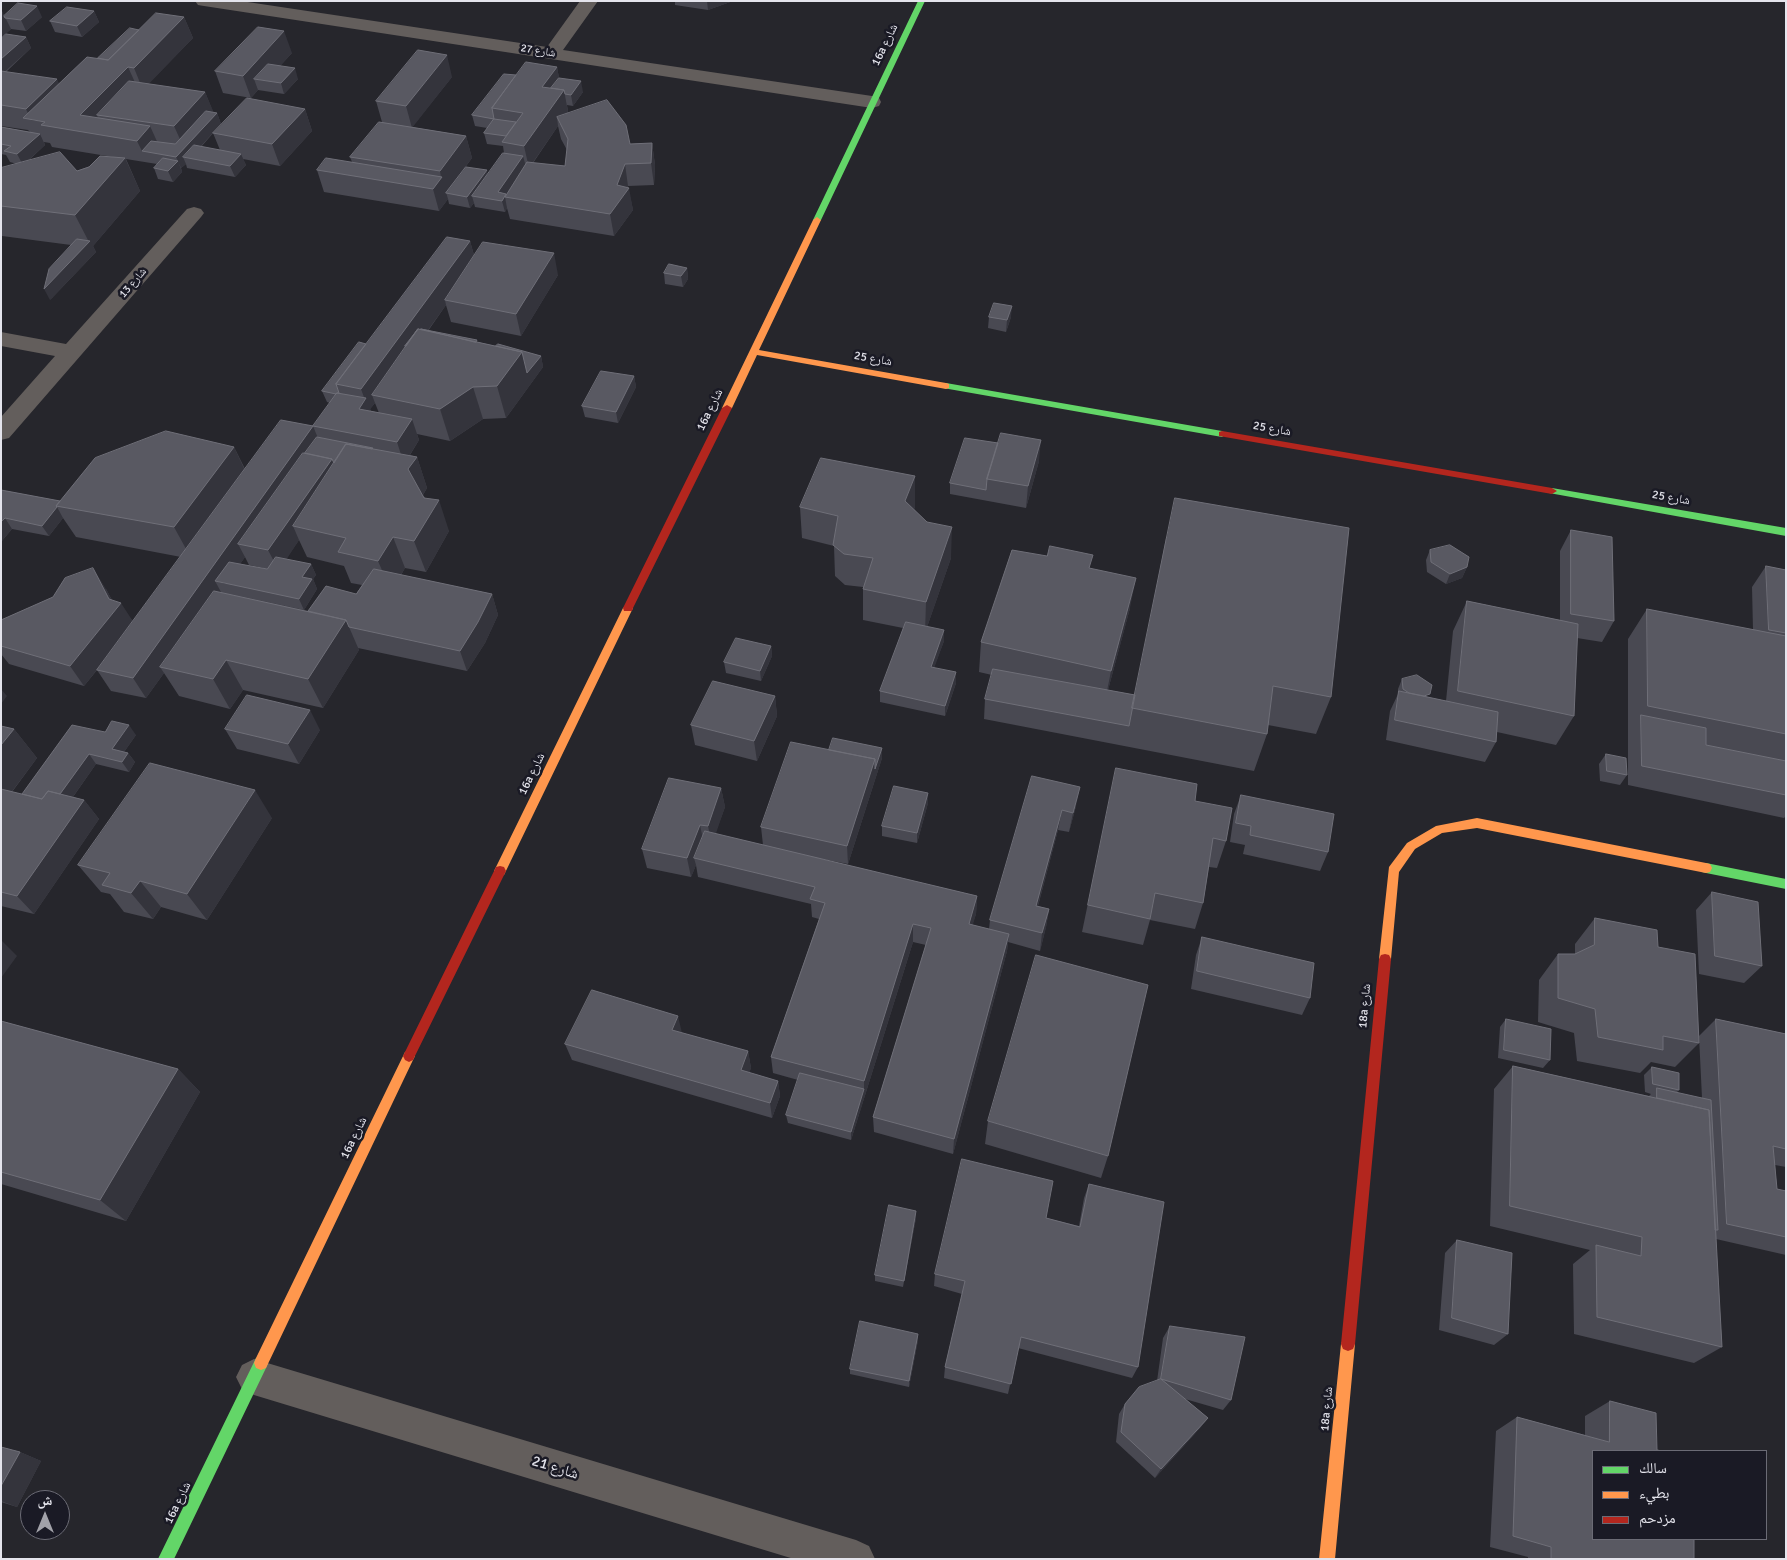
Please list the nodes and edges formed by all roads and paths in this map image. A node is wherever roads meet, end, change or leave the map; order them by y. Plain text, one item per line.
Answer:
1 (204, 1) edge
2 (589, 1) edge
3 (922, 1) edge
4 (552, 53) junction
5 (872, 102) junction
6 (194, 213) dead end
7 (1, 339) edge
8 (72, 352) junction
9 (754, 352) junction
10 (1, 432) edge
11 (1786, 532) edge
12 (1786, 884) edge
13 (254, 1376) junction
14 (166, 1559) edge
15 (856, 1559) edge
16 (1327, 1559) edge

1 - 4 street, شارع 27
2 - 4 street
3 - 5 street, 16a شارع
4 - 5 street, شارع 27
5 - 9 street, 16a شارع
6 - 8 street, شارع 13
7 - 8 street
8 - 10 street, شارع 13
9 - 11 street, شارع 25
9 - 13 street, 16a شارع
12 - 16 street, 18a شارع
13 - 14 street, 16a شارع
13 - 15 street, شارع 21

